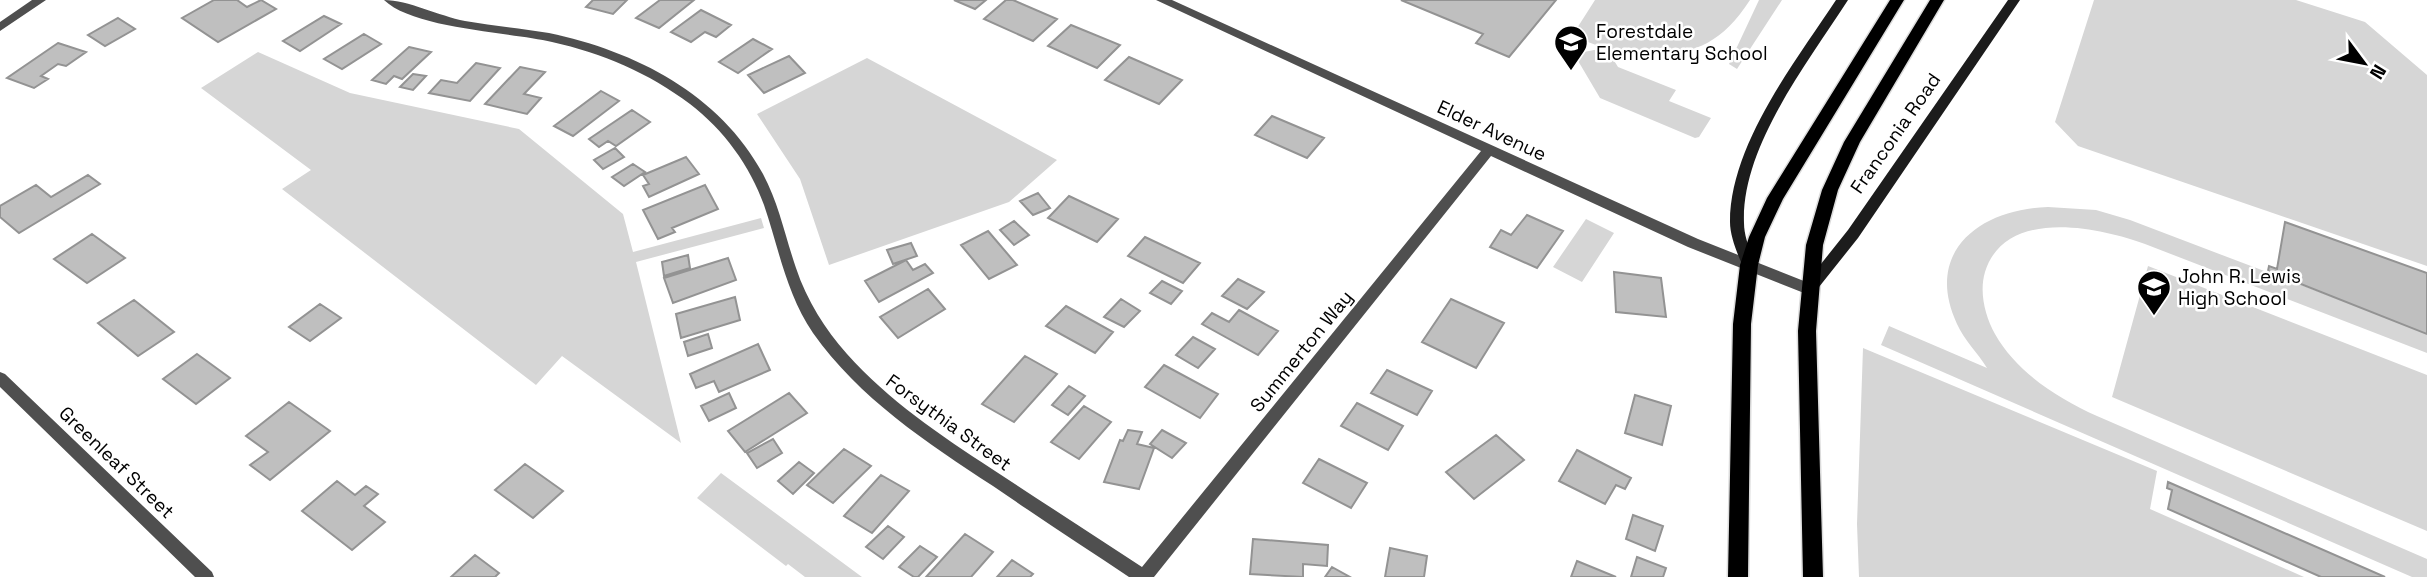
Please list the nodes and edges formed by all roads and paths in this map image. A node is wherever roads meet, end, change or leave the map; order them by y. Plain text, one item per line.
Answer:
1 (40, 0) edge
2 (390, 0) edge
3 (1162, 0) edge
4 (1842, 0) edge
5 (1897, 0) edge
6 (1937, 0) edge
7 (2014, 0) edge
8 (0, 27) edge
9 (1489, 150) junction
10 (1749, 265) junction
11 (1809, 289) junction
12 (0, 378) edge
13 (206, 577) edge
14 (1143, 577) edge
15 (1738, 577) edge
16 (1813, 577) edge

1 - 8 street
2 - 14 street, Forsythia Street
3 - 9 street, Elder Avenue
4 - 10 main road
5 - 10 main road
6 - 11 main road, Franconia Road
7 - 11 main road, Franconia Road
9 - 10 street, Elder Avenue
9 - 14 street, Summerton Way
10 - 11 street, Elder Avenue
10 - 15 main road
11 - 16 main road, Franconia Road
12 - 13 street, Greenleaf Street

